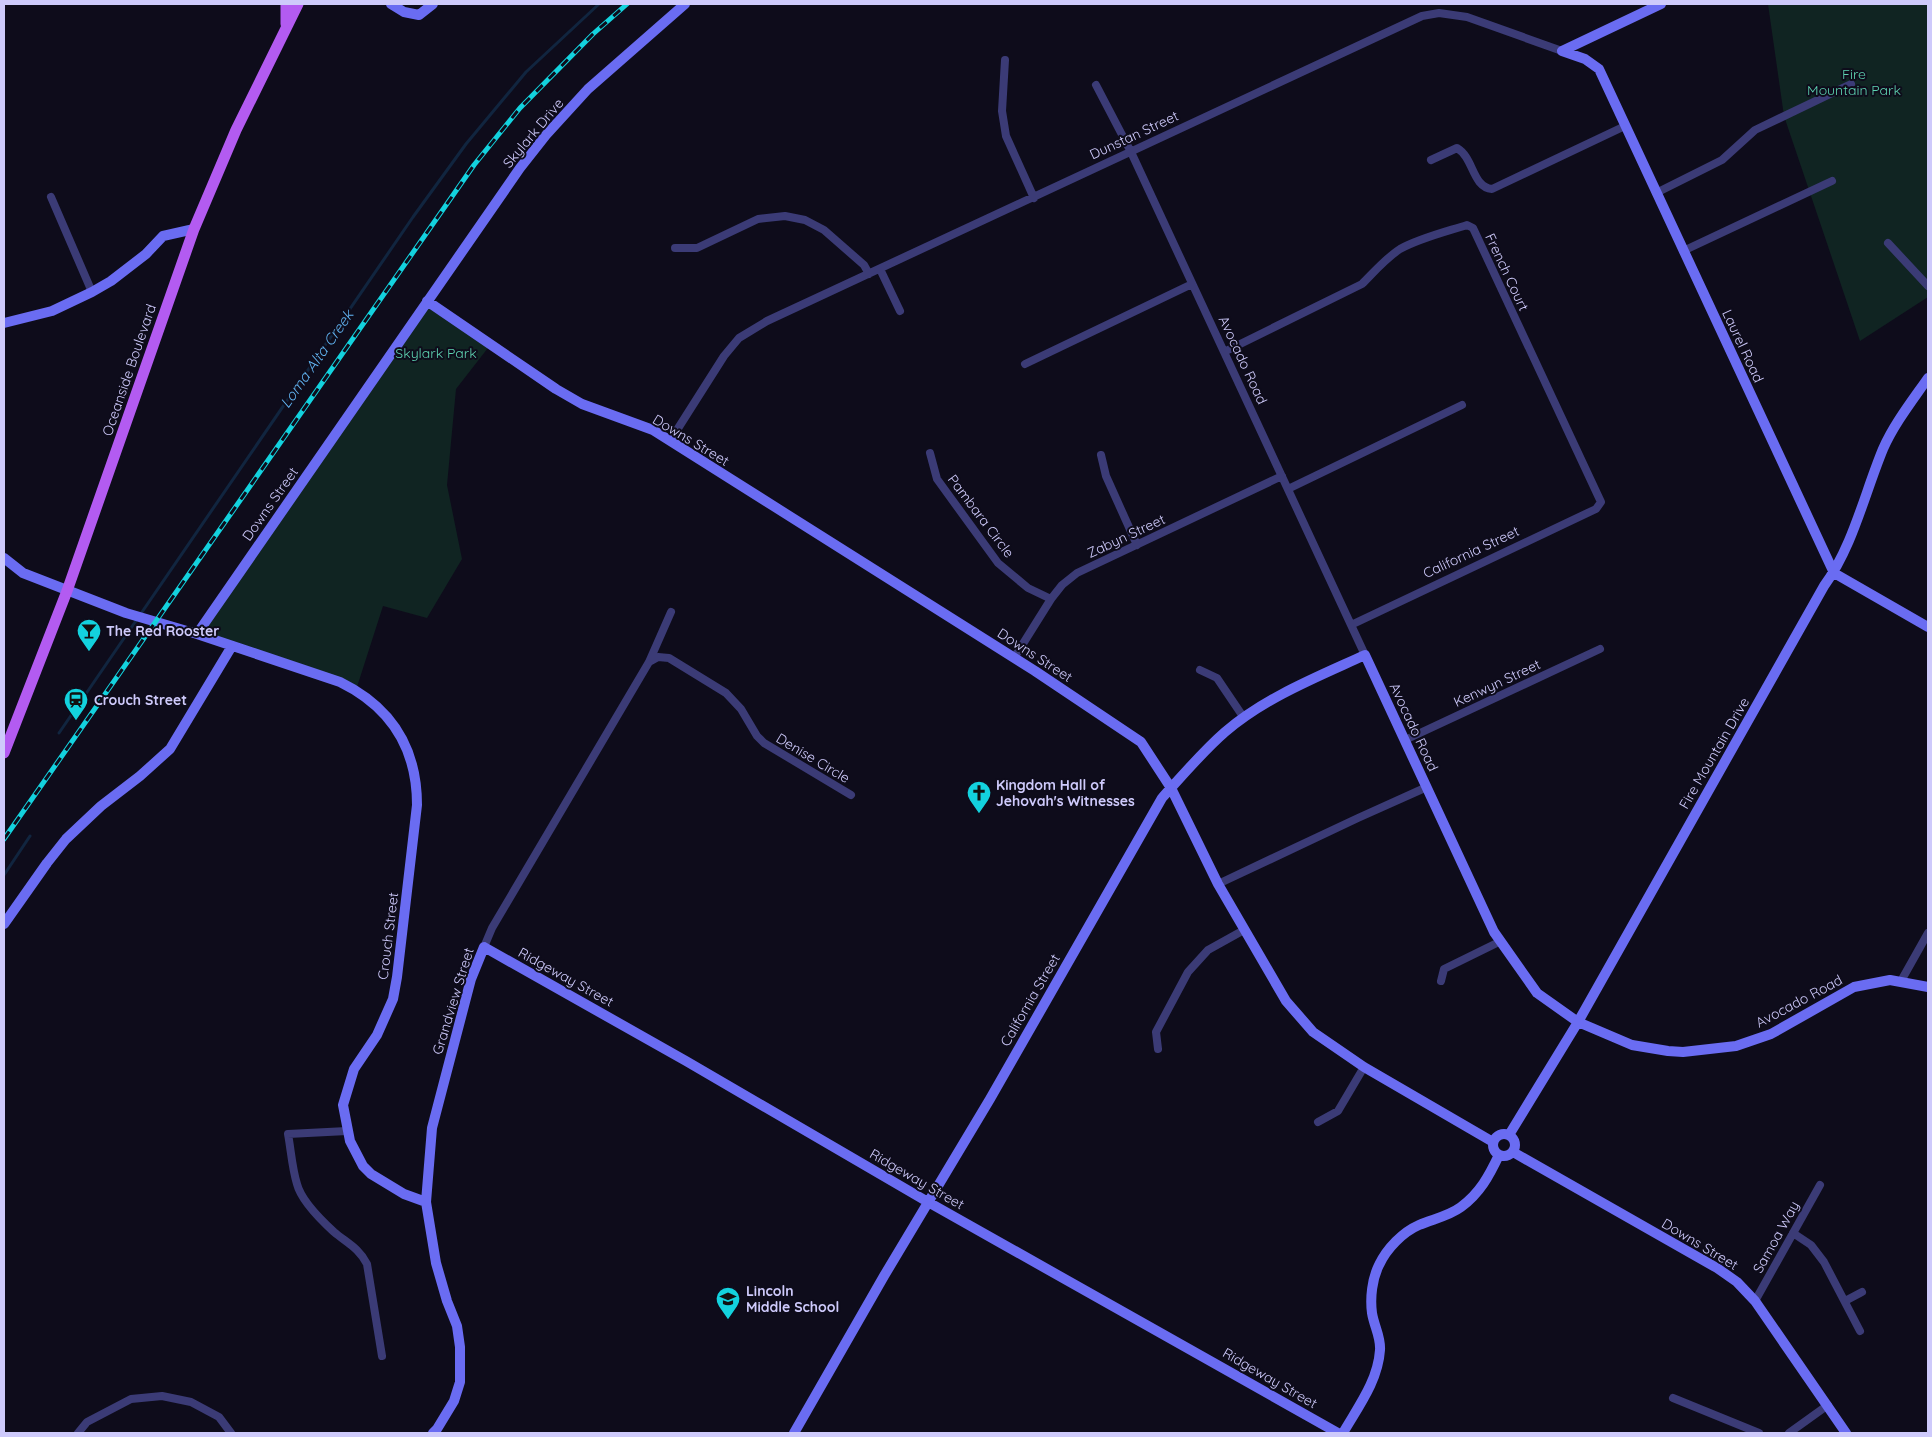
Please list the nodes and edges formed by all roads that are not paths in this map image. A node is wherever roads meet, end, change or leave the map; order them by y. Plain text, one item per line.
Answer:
1 (286, 4) edge
2 (298, 4) edge
3 (391, 4) edge
4 (433, 4) edge
5 (685, 4) edge
6 (1661, 4) edge
7 (286, 26) junction
8 (1562, 51) junction
9 (1005, 60) dead end
10 (1851, 84) dead end
11 (1096, 85) dead end
12 (1625, 126) junction
13 (1131, 152) junction
14 (1431, 160) dead end
15 (1832, 181) dead end
16 (1656, 193) junction
17 (51, 197) dead end
18 (1034, 198) junction
19 (194, 229) junction
20 (1888, 242) dead end
21 (675, 248) dead end
22 (1684, 251) junction
23 (880, 268) junction
24 (869, 274) junction
25 (1192, 284) junction
26 (1928, 286) edge
27 (92, 292) junction
28 (427, 301) junction
29 (900, 311) dead end
30 (4, 323) edge
31 (1224, 352) junction
32 (1025, 364) dead end
33 (1928, 378) edge
34 (1462, 405) dead end
35 (670, 441) junction
36 (930, 453) dead end
37 (1102, 455) dead end
38 (1282, 476) junction
39 (1288, 489) junction
40 (1601, 502) joint
41 (1137, 545) junction
42 (4, 558) edge
43 (1834, 573) junction
44 (67, 591) junction
45 (1051, 599) junction
46 (671, 612) dead end
47 (1351, 625) junction
48 (1928, 627) edge
49 (197, 634) junction
50 (232, 646) junction
51 (1600, 649) dead end
52 (1365, 654) junction
53 (1014, 658) junction
54 (649, 662) junction
55 (1200, 670) dead end
56 (1244, 718) junction
57 (15, 725) junction
58 (4, 730) edge
59 (1405, 740) junction
60 (4, 753) edge
61 (1427, 787) junction
62 (1171, 788) junction
63 (851, 795) dead end
64 (1218, 884) junction
65 (4, 924) edge
66 (1244, 930) junction
67 (1928, 933) edge
68 (1501, 941) junction
69 (484, 947) junction
70 (1440, 981) dead end
71 (1901, 981) junction
72 (1928, 987) edge
73 (1578, 1022) junction
74 (1158, 1048) dead end
75 (1364, 1067) junction
76 (1318, 1122) dead end
77 (347, 1131) junction
78 (1509, 1135) junction
79 (1493, 1142) junction
80 (1513, 1152) junction
81 (1499, 1155) junction
82 (1820, 1184) dead end
83 (426, 1202) junction
84 (928, 1202) junction
85 (1793, 1233) junction
86 (1862, 1292) dead end
87 (1755, 1301) junction
88 (1845, 1302) junction
89 (1860, 1331) dead end
90 (382, 1356) dead end
91 (1673, 1398) dead end
92 (1828, 1406) junction
93 (78, 1433) edge
94 (231, 1433) edge
95 (433, 1433) edge
96 (794, 1433) edge
97 (1338, 1433) edge
98 (1343, 1433) edge
99 (1759, 1433) edge
100 (1789, 1433) edge
101 (1846, 1433) edge

1 - 7 main road
2 - 7 main road, Oceanside Boulevard
3 - 4 main road
5 - 28 main road, Skylark Drive
6 - 8 main road
7 - 19 main road, Oceanside Boulevard
8 - 12 main road, Laurel Road
8 - 13 street, Dunstan Street
9 - 18 street
10 - 16 street
11 - 13 street, Avocado Road
12 - 14 street
12 - 16 main road, Laurel Road
13 - 18 street, Dunstan Street
13 - 25 street, Avocado Road
15 - 22 street
16 - 22 main road, Laurel Road
17 - 27 street
18 - 23 street, Dunstan Street
19 - 27 main road
19 - 44 main road, Oceanside Boulevard
20 - 26 street
21 - 24 street
22 - 43 main road, Laurel Road
23 - 24 street, Dunstan Street
23 - 29 street
24 - 35 street, Dunstan Street
25 - 31 street, Avocado Road
25 - 32 street
27 - 30 main road
28 - 35 main road, Downs Street
28 - 49 main road, Downs Street
31 - 38 street, Avocado Road
31 - 40 street, French Court
33 - 43 main road, Fire Mountain Drive
34 - 39 street
35 - 53 main road, Downs Street
36 - 45 street, Pambara Circle
37 - 41 street
38 - 39 street, Avocado Road
38 - 41 street, Zabyn Street
39 - 47 street, Avocado Road
40 - 47 street, California Street
41 - 45 street, Zabyn Street
42 - 44 main road, Crouch Street
43 - 48 main road
43 - 73 main road, Fire Mountain Drive
44 - 49 main road, Crouch Street
44 - 57 main road, Oceanside Boulevard
45 - 53 street, Zabyn Street
46 - 54 street, Grandview Street
47 - 52 street, Avocado Road
49 - 50 main road, Crouch Street
50 - 65 main road
50 - 77 main road, Crouch Street
51 - 59 street, Kenwyn Street
52 - 56 main road, California Street
52 - 59 main road, Avocado Road
53 - 62 main road, Downs Street
54 - 63 street, Denise Circle
54 - 69 street, Grandview Street
55 - 56 street
56 - 62 main road, California Street
57 - 58 main road
57 - 60 main road, Oceanside Boulevard
59 - 61 main road, Avocado Road
61 - 64 street
61 - 68 main road, Avocado Road
62 - 64 main road, Downs Street
62 - 84 main road, California Street
64 - 66 main road, Downs Street
66 - 74 street
66 - 75 main road, Downs Street
67 - 71 street
68 - 70 street
68 - 73 main road, Avocado Road
69 - 83 main road, Grandview Street
69 - 84 main road, Ridgeway Street
71 - 72 main road, Avocado Road
71 - 73 main road, Avocado Road
73 - 78 main road, Fire Mountain Drive
75 - 76 street
75 - 79 main road, Downs Street
77 - 83 main road, Crouch Street
77 - 90 street
78 - 79 main road
78 - 80 main road
79 - 81 main road
80 - 81 main road
80 - 87 main road, Downs Street
81 - 98 main road
82 - 85 street, Samoa Way
83 - 95 main road, Grandview Street
84 - 96 main road, California Street
84 - 97 main road, Ridgeway Street
85 - 87 street, Samoa Way
85 - 88 street
86 - 88 street
87 - 92 main road, Downs Street
88 - 89 street
91 - 99 street
92 - 100 street
92 - 101 main road, Downs Street
93 - 94 street

